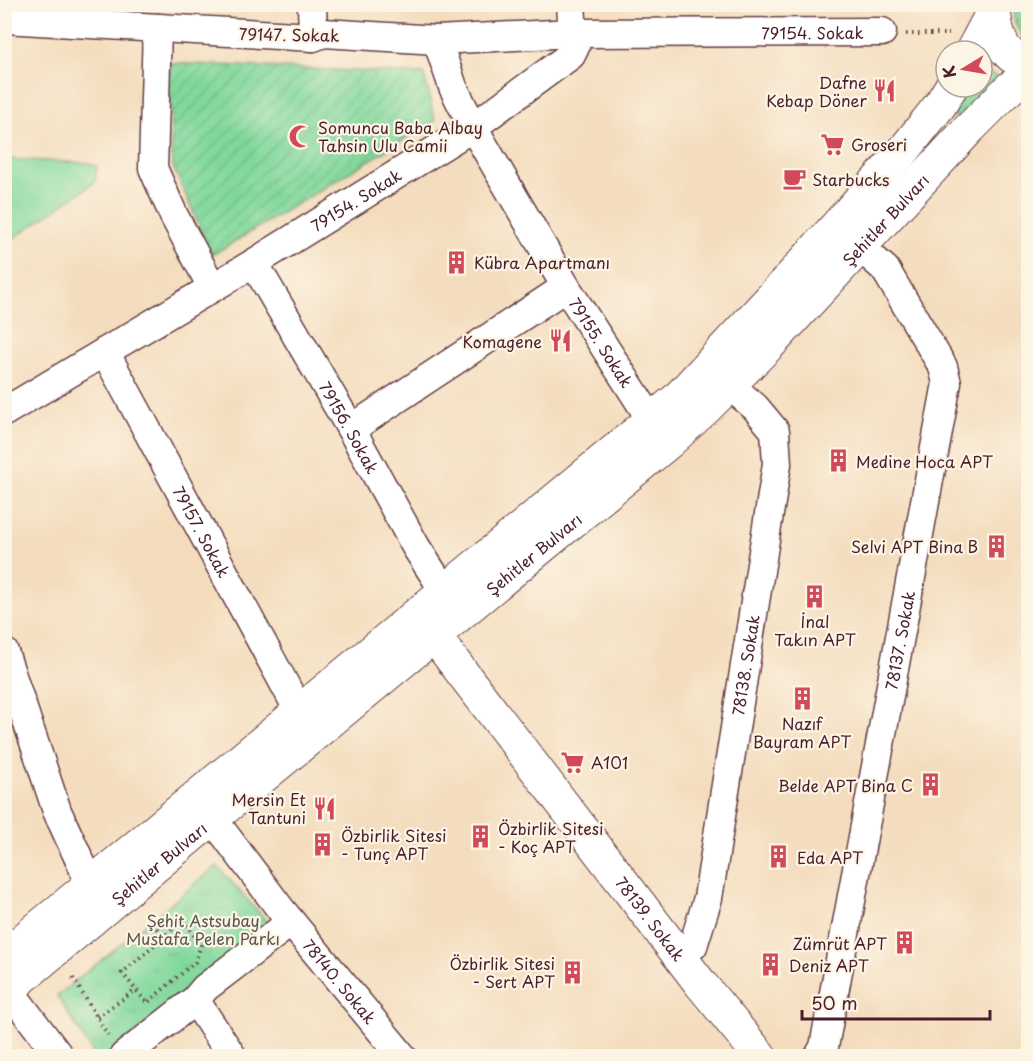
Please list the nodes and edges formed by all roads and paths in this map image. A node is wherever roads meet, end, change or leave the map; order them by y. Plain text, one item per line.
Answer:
1 (312, 4) edge
2 (571, 4) edge
3 (994, 7) edge
4 (4, 19) edge
5 (157, 28) junction
6 (573, 33) junction
7 (890, 33) joint
8 (313, 37) junction
9 (934, 39) edge
10 (965, 39) edge
11 (437, 40) junction
12 (1029, 63) edge
13 (1029, 78) edge
14 (943, 99) edge
15 (473, 127) junction
16 (860, 247) junction
17 (254, 263) junction
18 (212, 287) junction
19 (566, 287) junction
20 (105, 352) junction
21 (729, 385) junction
22 (4, 412) edge
23 (652, 421) junction
24 (351, 429) junction
25 (445, 592) junction
26 (434, 636) junction
27 (4, 652) edge
28 (299, 711) junction
29 (213, 819) junction
30 (90, 885) junction
31 (150, 918) dead end
32 (291, 922) junction
33 (163, 938) junction
34 (680, 955) junction
35 (4, 956) edge
36 (73, 978) dead end
37 (136, 990) junction
38 (7, 991) edge
39 (195, 1000) junction
40 (97, 1017) junction
41 (118, 1050) edge
42 (59, 1056) edge
43 (232, 1056) edge
44 (402, 1056) edge
45 (760, 1056) edge
46 (819, 1056) edge

1 - 8 street
2 - 6 street
3 - 10 main road
3 - 12 main road
4 - 5 street, 79147. Sokak
5 - 8 street, 79147. Sokak
5 - 18 street
6 - 7 street, 79154. Sokak
6 - 11 street, 79147. Sokak
6 - 15 street, 79154. Sokak
7 - 9 path
8 - 11 street, 79147. Sokak
11 - 15 street, 79155. Sokak
13 - 16 main road, Şehitler Bulvarı
14 - 23 main road, Şehitler Bulvarı
15 - 17 street, 79154. Sokak
15 - 19 street, 79155. Sokak
16 - 21 main road, Şehitler Bulvarı
16 - 46 street, 78137. Sokak
17 - 18 street, 79154. Sokak
17 - 24 street, 79156. Sokak
18 - 20 street, 79154. Sokak
19 - 23 street, 79155. Sokak
19 - 24 street
20 - 22 street, 79154. Sokak
20 - 28 street, 79157. Sokak
21 - 26 main road, Şehitler Bulvarı
21 - 34 street, 78138. Sokak
23 - 25 main road, Şehitler Bulvarı
24 - 25 street, 79156. Sokak
25 - 28 main road, Şehitler Bulvarı
26 - 29 main road, Şehitler Bulvarı
26 - 34 main road, 78139. Sokak
27 - 30 street
28 - 30 main road, Şehitler Bulvarı
29 - 32 street, 78140. Sokak
29 - 38 main road, Şehitler Bulvarı
30 - 35 main road, Şehitler Bulvarı
31 - 33 path
32 - 39 street
32 - 44 street, 78140. Sokak
33 - 37 path
33 - 37 path
34 - 45 main road, 78139. Sokak
36 - 40 path
37 - 40 path
38 - 42 street
39 - 41 street
39 - 43 street
40 - 41 path

